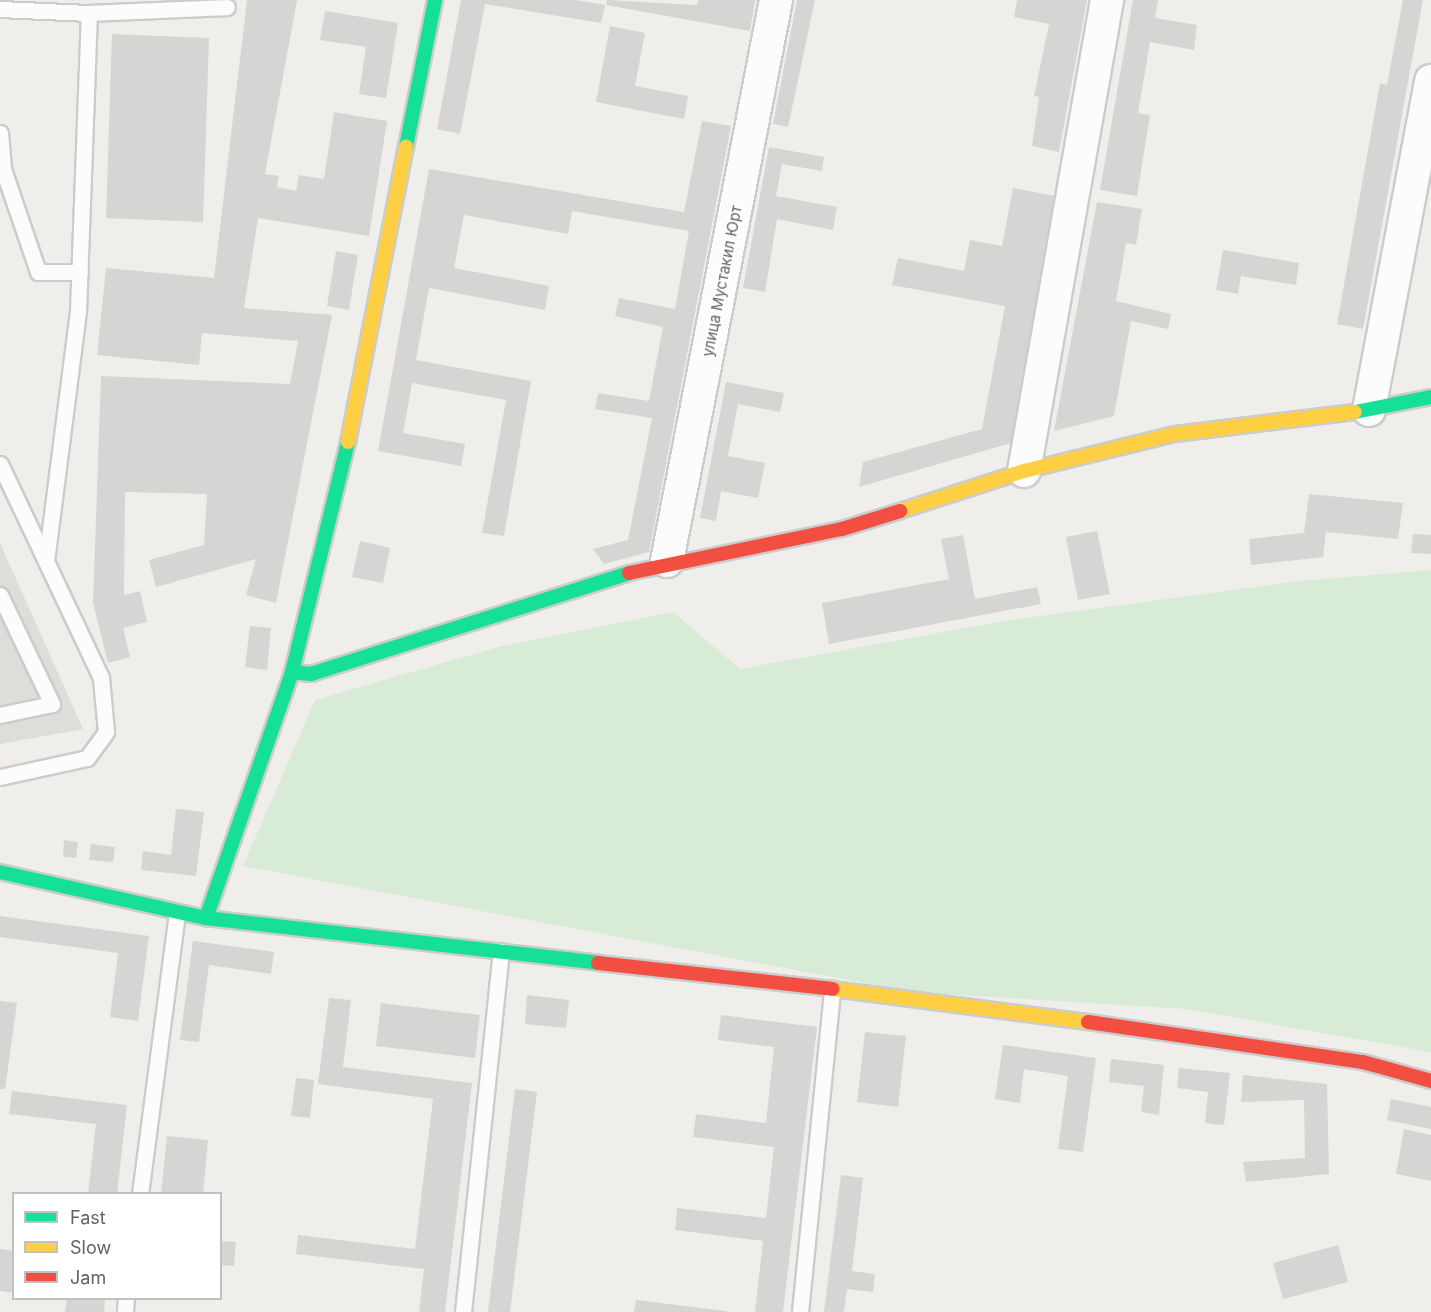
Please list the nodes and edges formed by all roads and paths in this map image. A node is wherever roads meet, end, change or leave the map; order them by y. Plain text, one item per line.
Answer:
1 (435, 0) edge
2 (776, 0) edge
3 (1107, 0) edge
4 (226, 7) dead end
5 (0, 9) edge
6 (89, 13) junction
7 (1431, 81) edge
8 (0, 133) edge
9 (2, 170) edge
10 (80, 272) junction
11 (1431, 397) edge
12 (1369, 410) junction
13 (0, 464) edge
14 (1024, 471) junction
15 (46, 561) junction
16 (667, 561) junction
17 (0, 596) edge
18 (292, 672) junction
19 (0, 715) edge
20 (0, 777) edge
21 (0, 872) edge
22 (177, 912) junction
23 (206, 918) junction
24 (501, 951) junction
25 (832, 988) junction
26 (1431, 1081) edge
27 (140, 1192) edge
28 (463, 1312) edge
29 (800, 1312) edge

1 - 18 street
2 - 16 street, улица Мустакил Юрт
3 - 14 street
4 - 6 lane
5 - 6 lane
6 - 10 lane
7 - 12 street
8 - 9 lane
9 - 10 lane
10 - 15 lane
11 - 12 street
12 - 14 street
13 - 15 lane
14 - 16 street
15 - 20 lane
16 - 18 street
17 - 19 lane
18 - 23 street
21 - 22 street
22 - 23 street
22 - 27 lane
23 - 24 street
24 - 25 street
24 - 28 lane
25 - 26 street
25 - 29 lane

